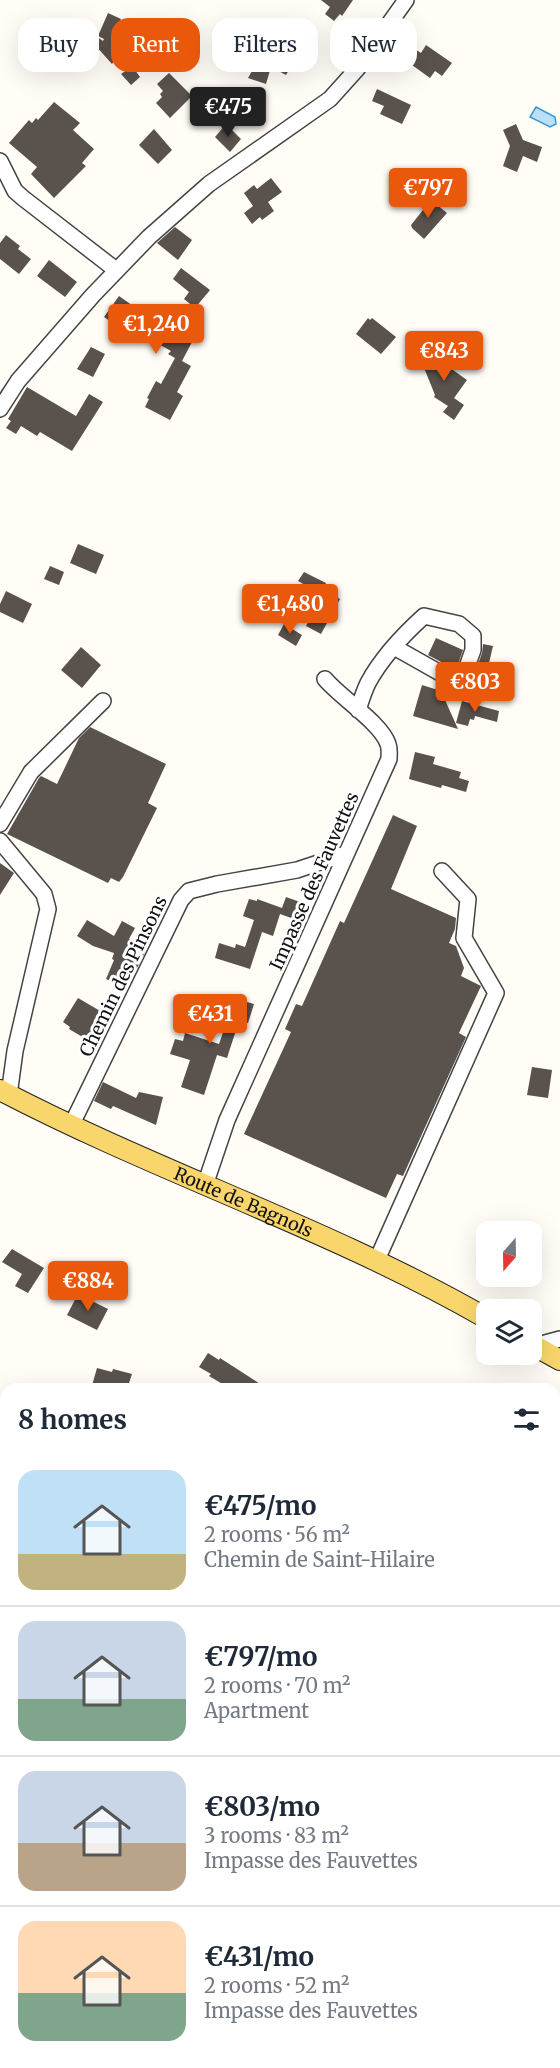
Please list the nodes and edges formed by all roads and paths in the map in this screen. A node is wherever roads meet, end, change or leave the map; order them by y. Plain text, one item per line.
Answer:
1 (406, 0) edge
2 (0, 161) edge
3 (116, 270) junction
4 (0, 409) edge
5 (394, 647) junction
6 (325, 679) dead end
7 (103, 701) dead end
8 (358, 710) junction
9 (0, 824) edge
10 (0, 841) edge
11 (345, 854) junction
12 (442, 871) dead end
13 (5, 1093) edge
14 (71, 1126) junction
15 (205, 1185) junction
16 (376, 1262) junction
17 (476, 1312) edge
18 (560, 1339) edge
19 (542, 1343) edge
20 (542, 1350) edge
21 (560, 1360) edge

1 - 3 street
2 - 3 street
3 - 4 street
5 - 5 street
5 - 8 street
6 - 8 street, Impasse des Fauvettes
7 - 9 street
8 - 11 street, Impasse des Fauvettes
10 - 13 street
11 - 14 street, Chemin des Pinsons
11 - 15 street, Impasse des Fauvettes
12 - 16 street
13 - 14 main road, Route de Bagnols
14 - 15 main road, Route de Bagnols
15 - 16 main road, Route de Bagnols
16 - 17 main road, Route de Bagnols
18 - 19 street
20 - 21 main road

